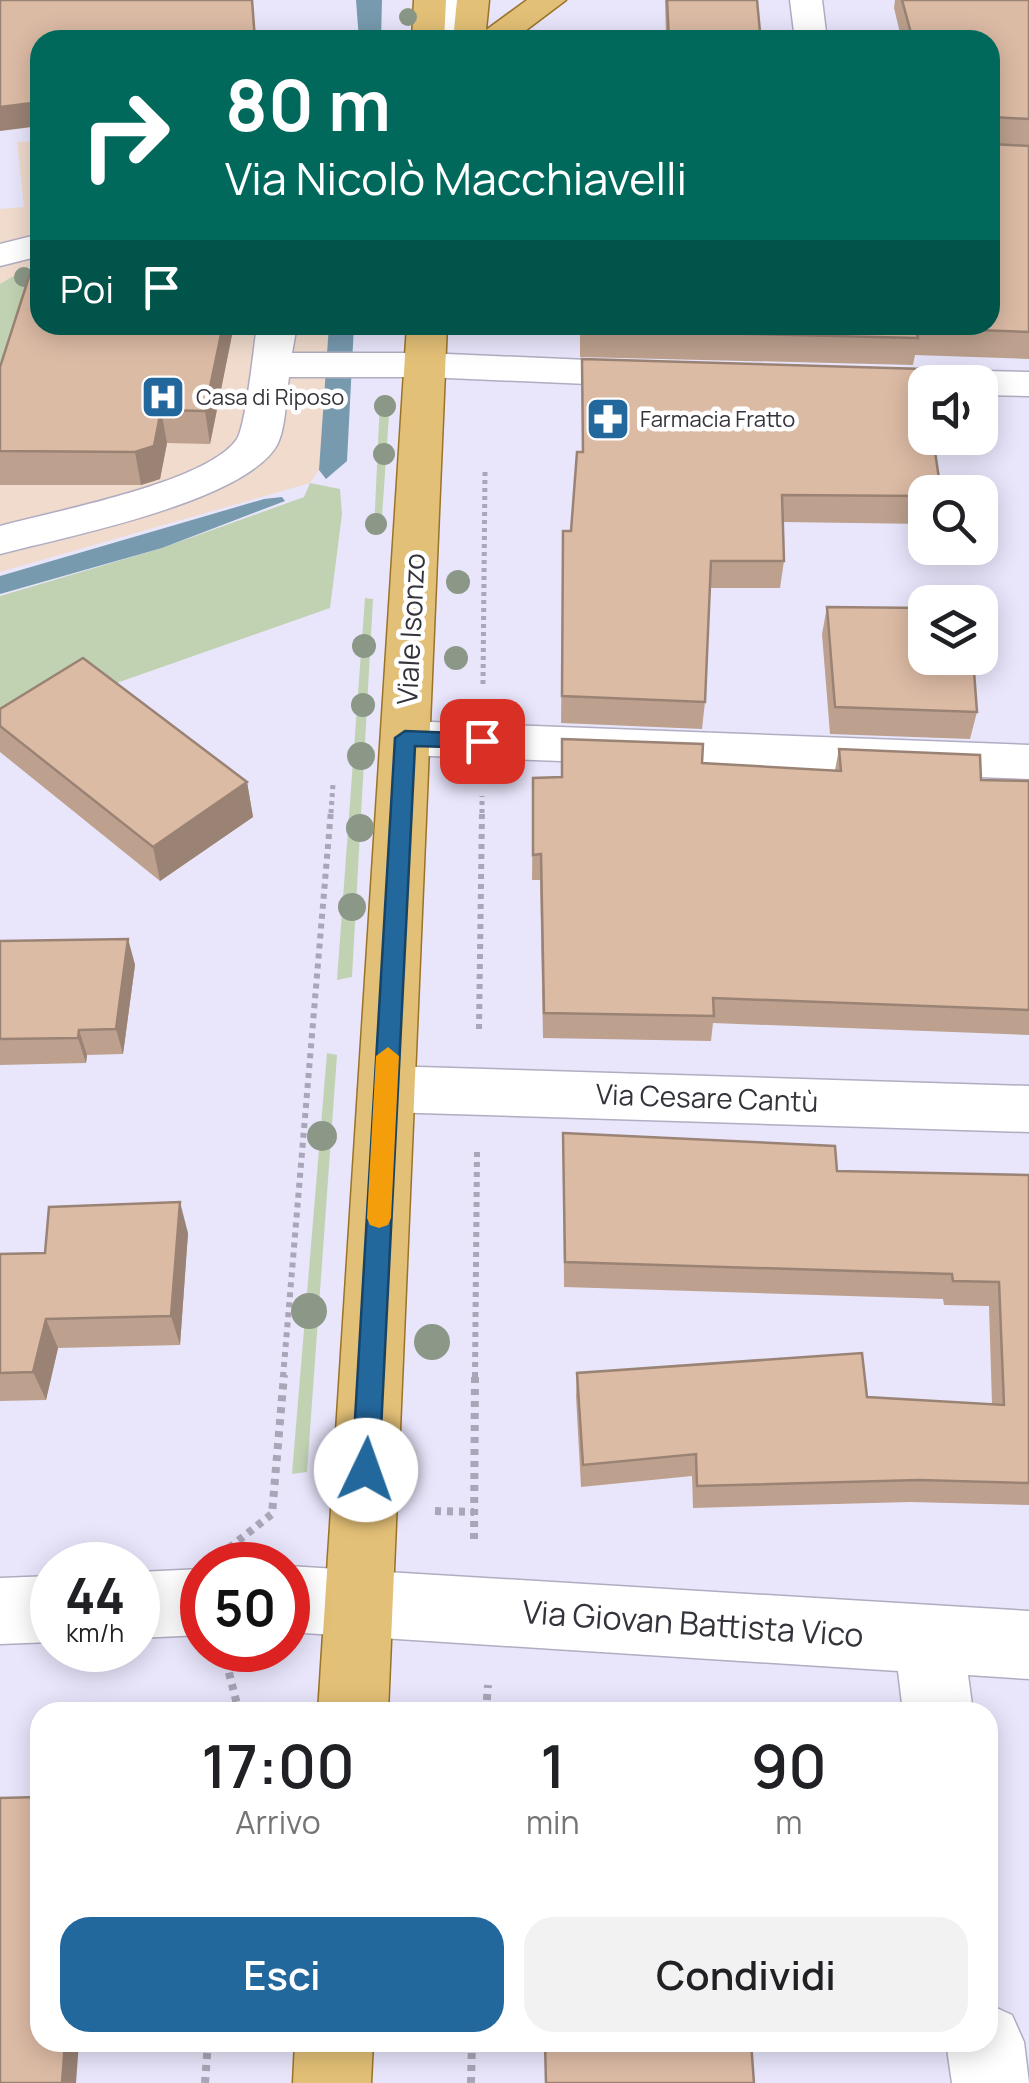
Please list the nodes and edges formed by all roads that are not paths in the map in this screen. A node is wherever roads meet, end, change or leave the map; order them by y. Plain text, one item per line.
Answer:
1 (430, 0) edge
2 (451, 0) edge
3 (473, 0) edge
4 (550, 0) edge
5 (806, 0) edge
6 (428, 30) edge
7 (449, 30) edge
8 (470, 30) edge
9 (506, 30) edge
10 (810, 30) edge
11 (30, 247) edge
12 (0, 255) edge
13 (274, 345) edge
14 (426, 345) edge
15 (703, 376) edge
16 (819, 379) edge
17 (908, 381) edge
18 (998, 383) edge
19 (1029, 384) edge
20 (0, 540) edge
21 (405, 738) junction
22 (1029, 762) edge
23 (386, 1089) junction
24 (1029, 1109) edge
25 (310, 1601) edge
26 (358, 1602) junction
27 (30, 1609) edge
28 (0, 1611) edge
29 (928, 1638) junction
30 (1029, 1645) edge
31 (353, 1702) edge
32 (937, 1702) edge
33 (334, 2052) edge
34 (986, 2052) edge
35 (332, 2083) edge
36 (991, 2083) edge

1 - 6 main road
2 - 7 street
3 - 8 main road
4 - 9 main road
5 - 10 street
11 - 12 street
13 - 14 street
13 - 20 street
14 - 15 street
14 - 21 main road, Viale Isonzo
16 - 17 street
18 - 19 street
21 - 22 street
21 - 23 main road, Viale Isonzo
23 - 24 street, Via Cesare Cantù
23 - 26 main road, Viale Isonzo
25 - 26 street, Via Giovan Battista Vico
26 - 29 street, Via Giovan Battista Vico
26 - 31 main road, Viale Isonzo
27 - 28 street
29 - 30 street, Via Giovan Battista Vico
29 - 32 street
33 - 35 main road
34 - 36 street

